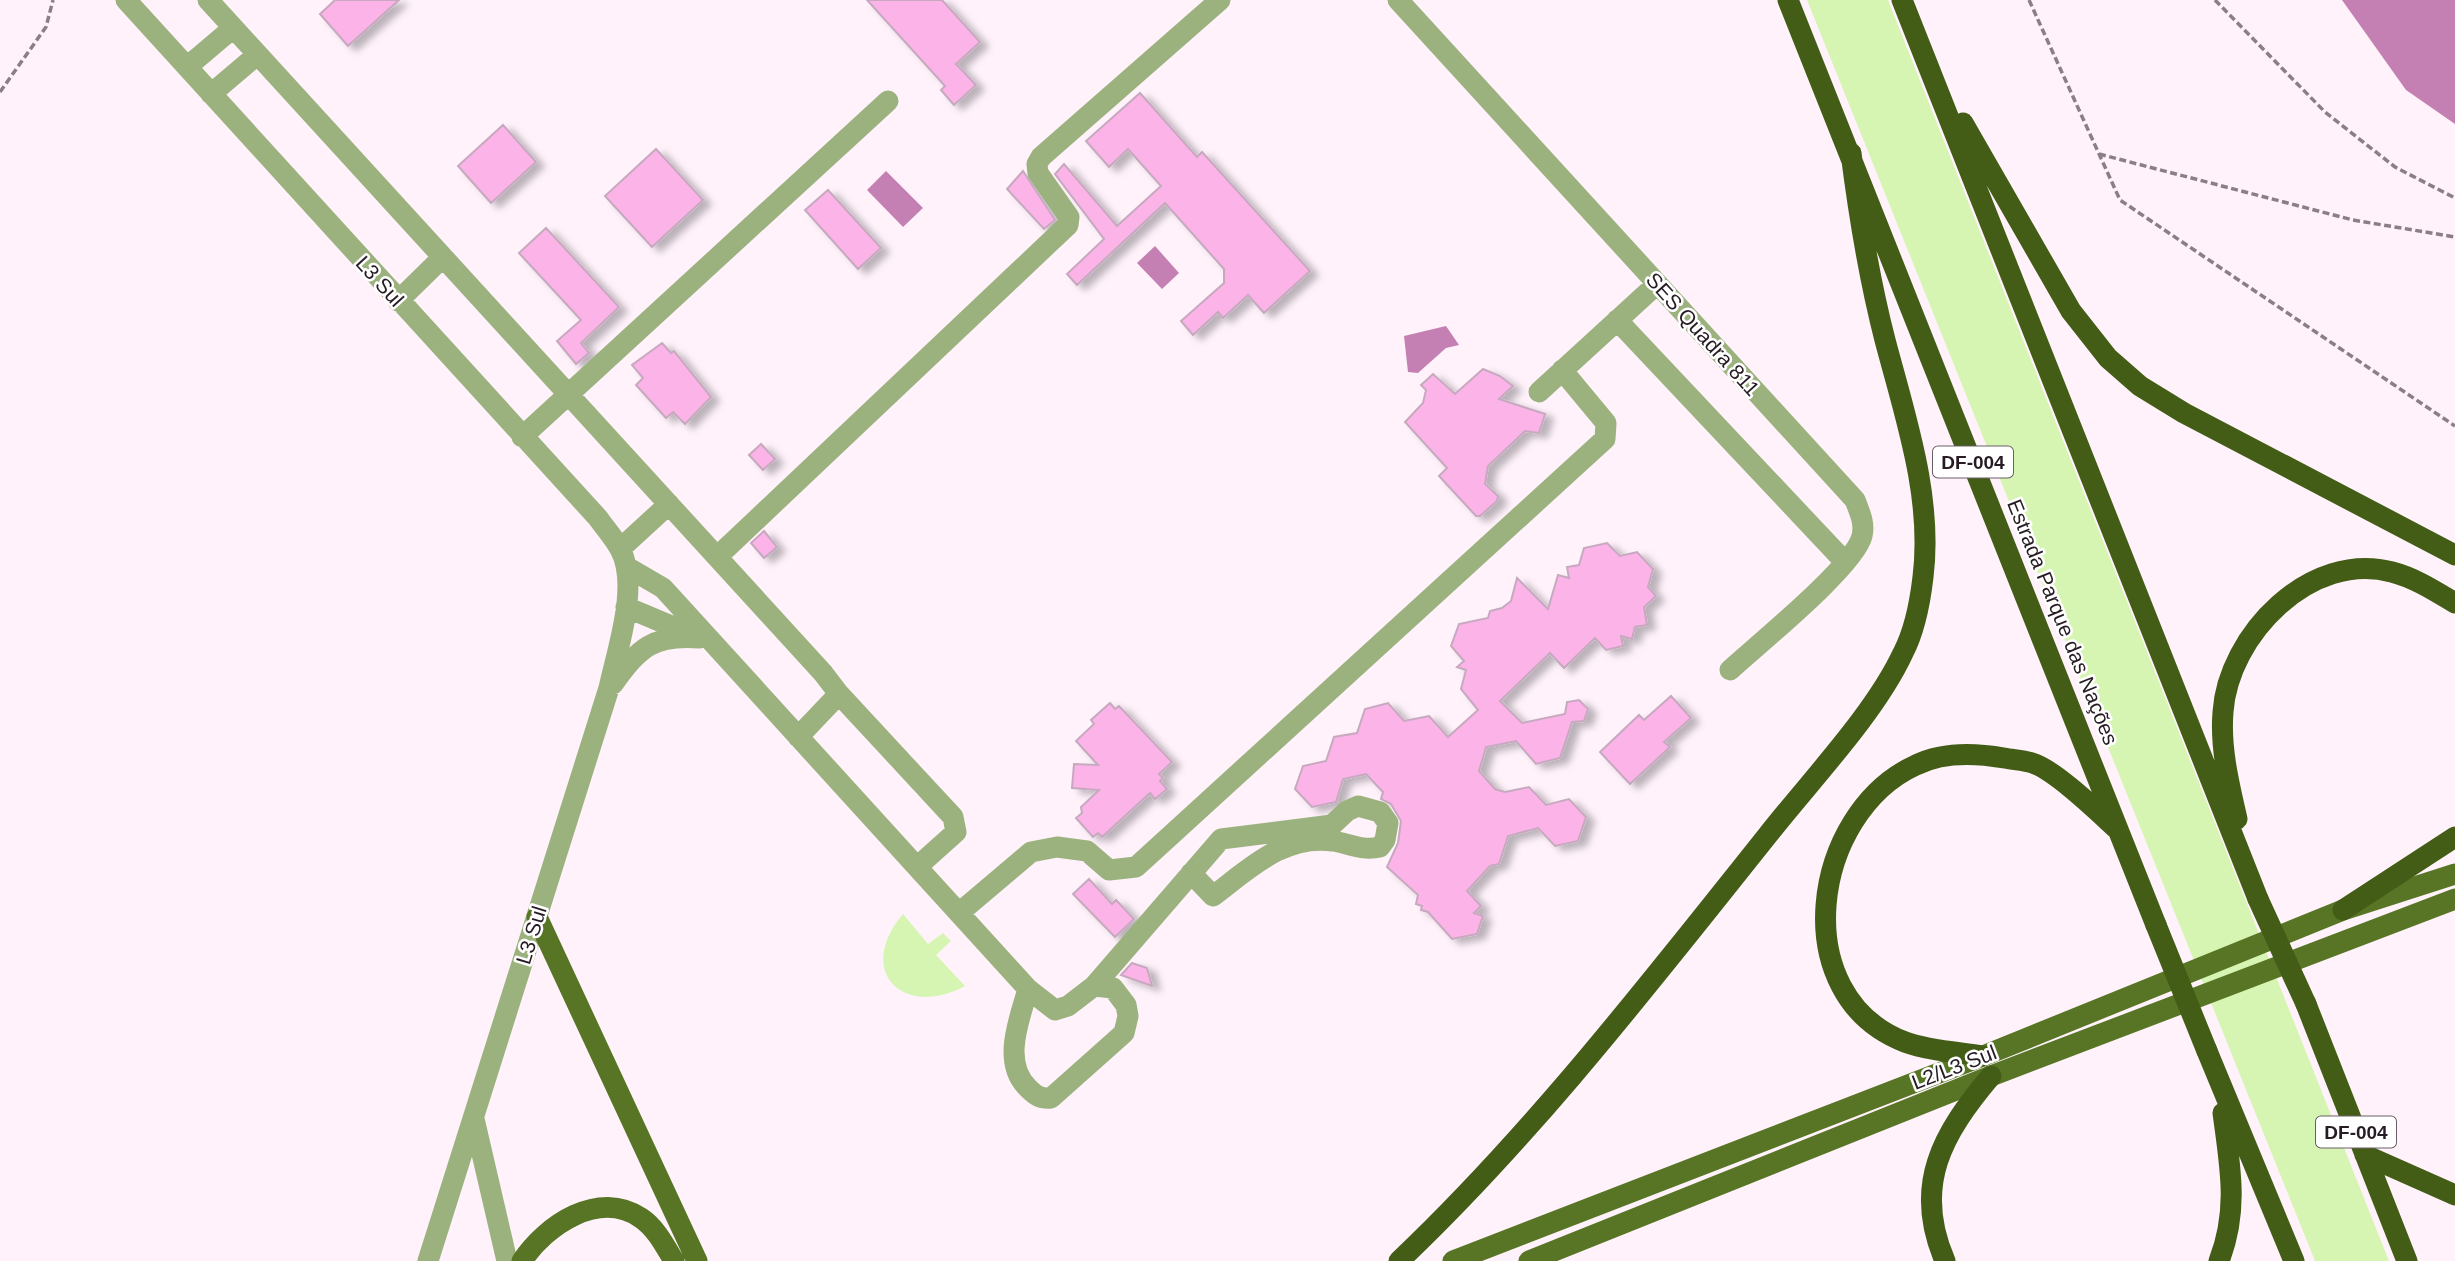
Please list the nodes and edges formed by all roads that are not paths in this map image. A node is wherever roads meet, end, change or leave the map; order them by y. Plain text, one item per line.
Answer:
1 (126, 0) edge
2 (208, 0) edge
3 (1220, 0) edge
4 (1398, 0) edge
5 (1788, 0) edge
6 (1902, 0) edge
7 (233, 29) junction
8 (1923, 51) junction
9 (257, 55) junction
10 (187, 67) junction
11 (211, 94) junction
12 (888, 101) dead end
13 (1851, 153) junction
14 (443, 257) junction
15 (1657, 284) junction
16 (398, 301) junction
17 (1617, 320) junction
18 (1562, 370) junction
19 (1539, 392) dead end
20 (569, 393) junction
21 (522, 437) junction
22 (669, 504) junction
23 (2455, 555) edge
24 (717, 557) junction
25 (623, 558) junction
26 (1845, 562) junction
27 (2455, 603) edge
28 (626, 607) junction
29 (707, 640) junction
30 (1730, 670) dead end
31 (609, 688) junction
32 (839, 694) junction
33 (798, 737) junction
34 (2120, 831) junction
35 (1333, 833) dead end
36 (2455, 837) edge
37 (1277, 839) junction
38 (918, 867) junction
39 (1191, 873) junction
40 (2455, 874) edge
41 (2254, 889) junction
42 (2455, 899) edge
43 (2343, 910) junction
44 (959, 913) junction
45 (537, 917) junction
46 (1094, 986) junction
47 (1028, 989) junction
48 (1983, 1056) junction
49 (1992, 1076) junction
50 (2218, 1080) junction
51 (474, 1117) junction
52 (2365, 1155) junction
53 (2455, 1195) edge
54 (428, 1261) edge
55 (507, 1261) edge
56 (522, 1261) edge
57 (674, 1261) edge
58 (697, 1261) edge
59 (1399, 1261) edge
60 (1452, 1261) edge
61 (1529, 1261) edge
62 (1945, 1261) edge
63 (2219, 1261) edge
64 (2294, 1261) edge
65 (2407, 1261) edge

1 - 10 street, L3 Sul
2 - 7 street
3 - 24 street
4 - 15 street, SES Quadra 811
5 - 13 highway, Estrada Parque das Nações / DF-004
6 - 8 highway, DF-004
7 - 9 street
7 - 10 street
8 - 23 highway
8 - 41 highway, DF-004
9 - 11 street
9 - 14 street
10 - 11 street, L3 Sul
11 - 16 street, L3 Sul
12 - 20 street
13 - 34 highway, Estrada Parque das Nações / DF-004
13 - 59 highway
14 - 16 street
14 - 20 street
15 - 17 street
15 - 26 street, SES Quadra 811
16 - 21 street, L3 Sul
17 - 18 street
17 - 26 street
18 - 19 street
18 - 44 street
20 - 21 street
20 - 22 street
21 - 25 street, L3 Sul
22 - 24 street
22 - 25 street
24 - 32 street
25 - 28 street, L3 Sul
25 - 29 street, L3 Sul
26 - 30 street, SES Quadra 811
27 - 41 highway
28 - 29 street, L3 Sul
28 - 31 street, L3 Sul
29 - 31 street
29 - 33 street, L3 Sul
31 - 45 street, L3 Sul
32 - 33 street
32 - 38 street
33 - 38 street, L3 Sul
34 - 48 highway
34 - 50 highway, Estrada Parque das Nações / DF-004, bridge
35 - 37 street
36 - 43 highway
37 - 39 street
37 - 39 street
38 - 44 street, L3 Sul
39 - 46 street
40 - 43 main road, L2/L3 Sul
41 - 52 highway, DF-004, bridge
42 - 49 main road, L2/L3 Sul
43 - 48 main road, L2/L3 Sul
44 - 47 street, L3 Sul
45 - 51 street, L3 Sul
45 - 58 main road
46 - 47 street, L3 Sul
46 - 47 street
48 - 60 main road, L2/L3 Sul
49 - 61 main road, L2/L3 Sul
49 - 62 highway
50 - 63 highway
50 - 64 highway, Estrada Parque das Nações / DF-004
51 - 54 street, L3 Sul
51 - 55 street
52 - 53 highway
52 - 65 highway, DF-004
56 - 57 main road

